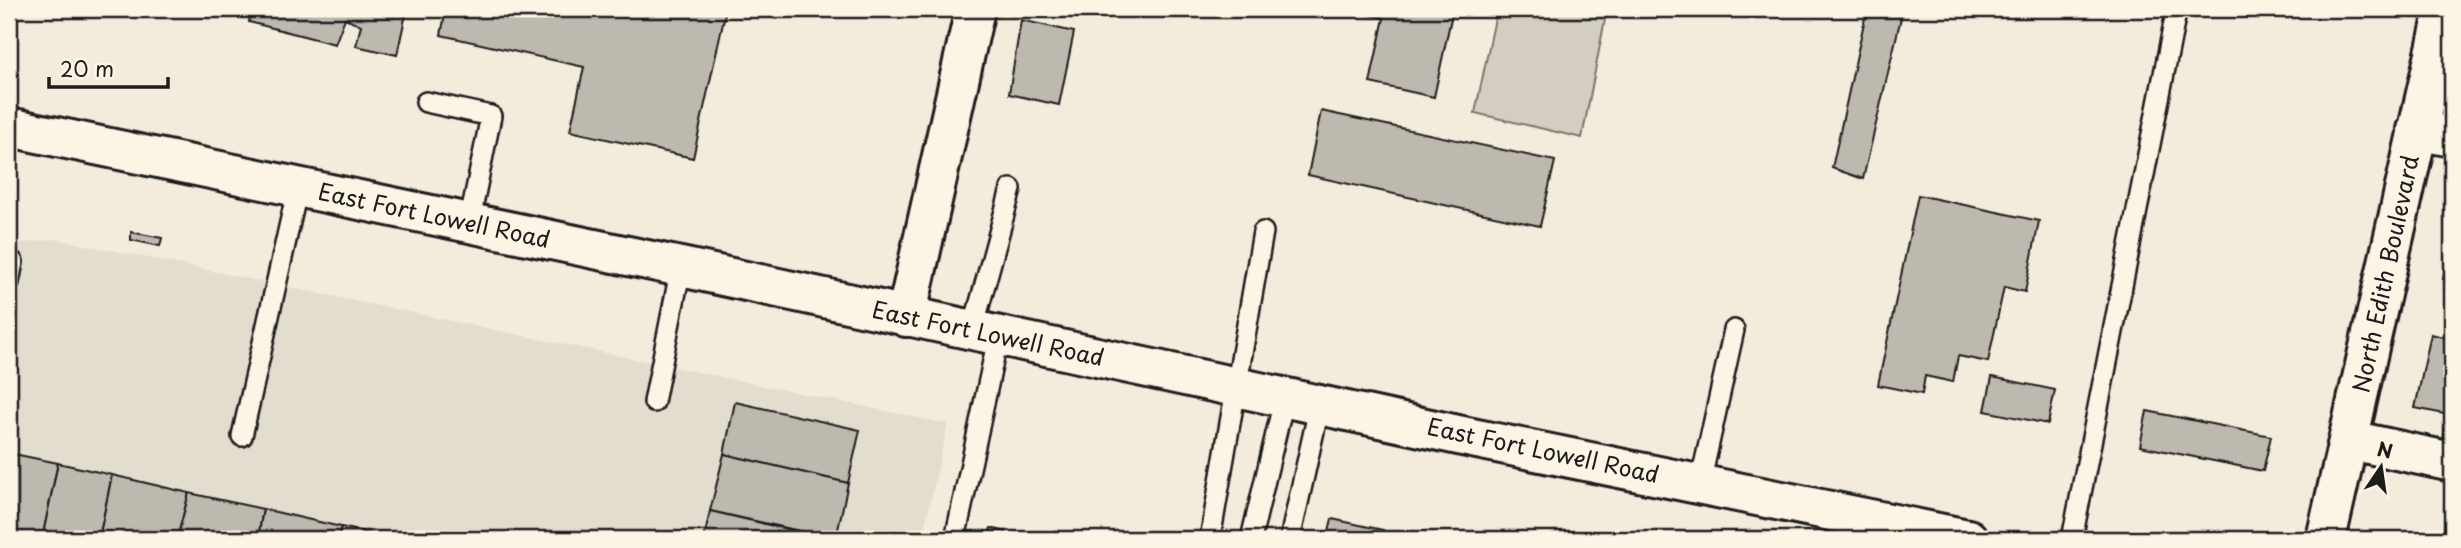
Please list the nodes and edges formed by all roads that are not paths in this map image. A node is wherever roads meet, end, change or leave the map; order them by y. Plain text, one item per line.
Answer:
1 (975, 9) edge
2 (2445, 9) edge
3 (2175, 18) dead end
4 (426, 102) dead end
5 (9, 127) edge
6 (2435, 134) edge
7 (298, 187) junction
8 (1011, 189) dead end
9 (469, 224) junction
10 (1263, 232) dead end
11 (13, 262) dead end
12 (681, 267) junction
13 (9, 282) edge
14 (906, 317) junction
15 (1734, 330) dead end
16 (985, 335) junction
17 (1235, 386) junction
18 (1302, 400) junction
19 (654, 402) dead end
20 (242, 436) dead end
21 (2350, 440) junction
22 (2452, 462) edge
23 (1700, 484) junction
24 (955, 539) edge
25 (1210, 539) edge
26 (1251, 539) edge
27 (1290, 539) edge
28 (1968, 539) edge
29 (2072, 539) edge
30 (2326, 539) edge

1 - 14 main road
2 - 6 main road, North Edith Boulevard
3 - 29 lane
4 - 9 lane
5 - 7 main road, East Fort Lowell Road
6 - 21 main road, North Edith Boulevard
7 - 9 main road, East Fort Lowell Road
7 - 20 lane
8 - 16 lane
9 - 12 main road, East Fort Lowell Road
10 - 17 lane
11 - 13 lane
12 - 14 main road, East Fort Lowell Road
12 - 19 lane
14 - 16 main road, East Fort Lowell Road
15 - 23 lane
16 - 17 main road, East Fort Lowell Road
16 - 24 lane
17 - 18 main road, East Fort Lowell Road
17 - 25 lane
18 - 23 main road, East Fort Lowell Road
18 - 26 lane
18 - 27 lane
21 - 22 main road
21 - 30 main road, North Edith Boulevard
23 - 28 main road, East Fort Lowell Road

